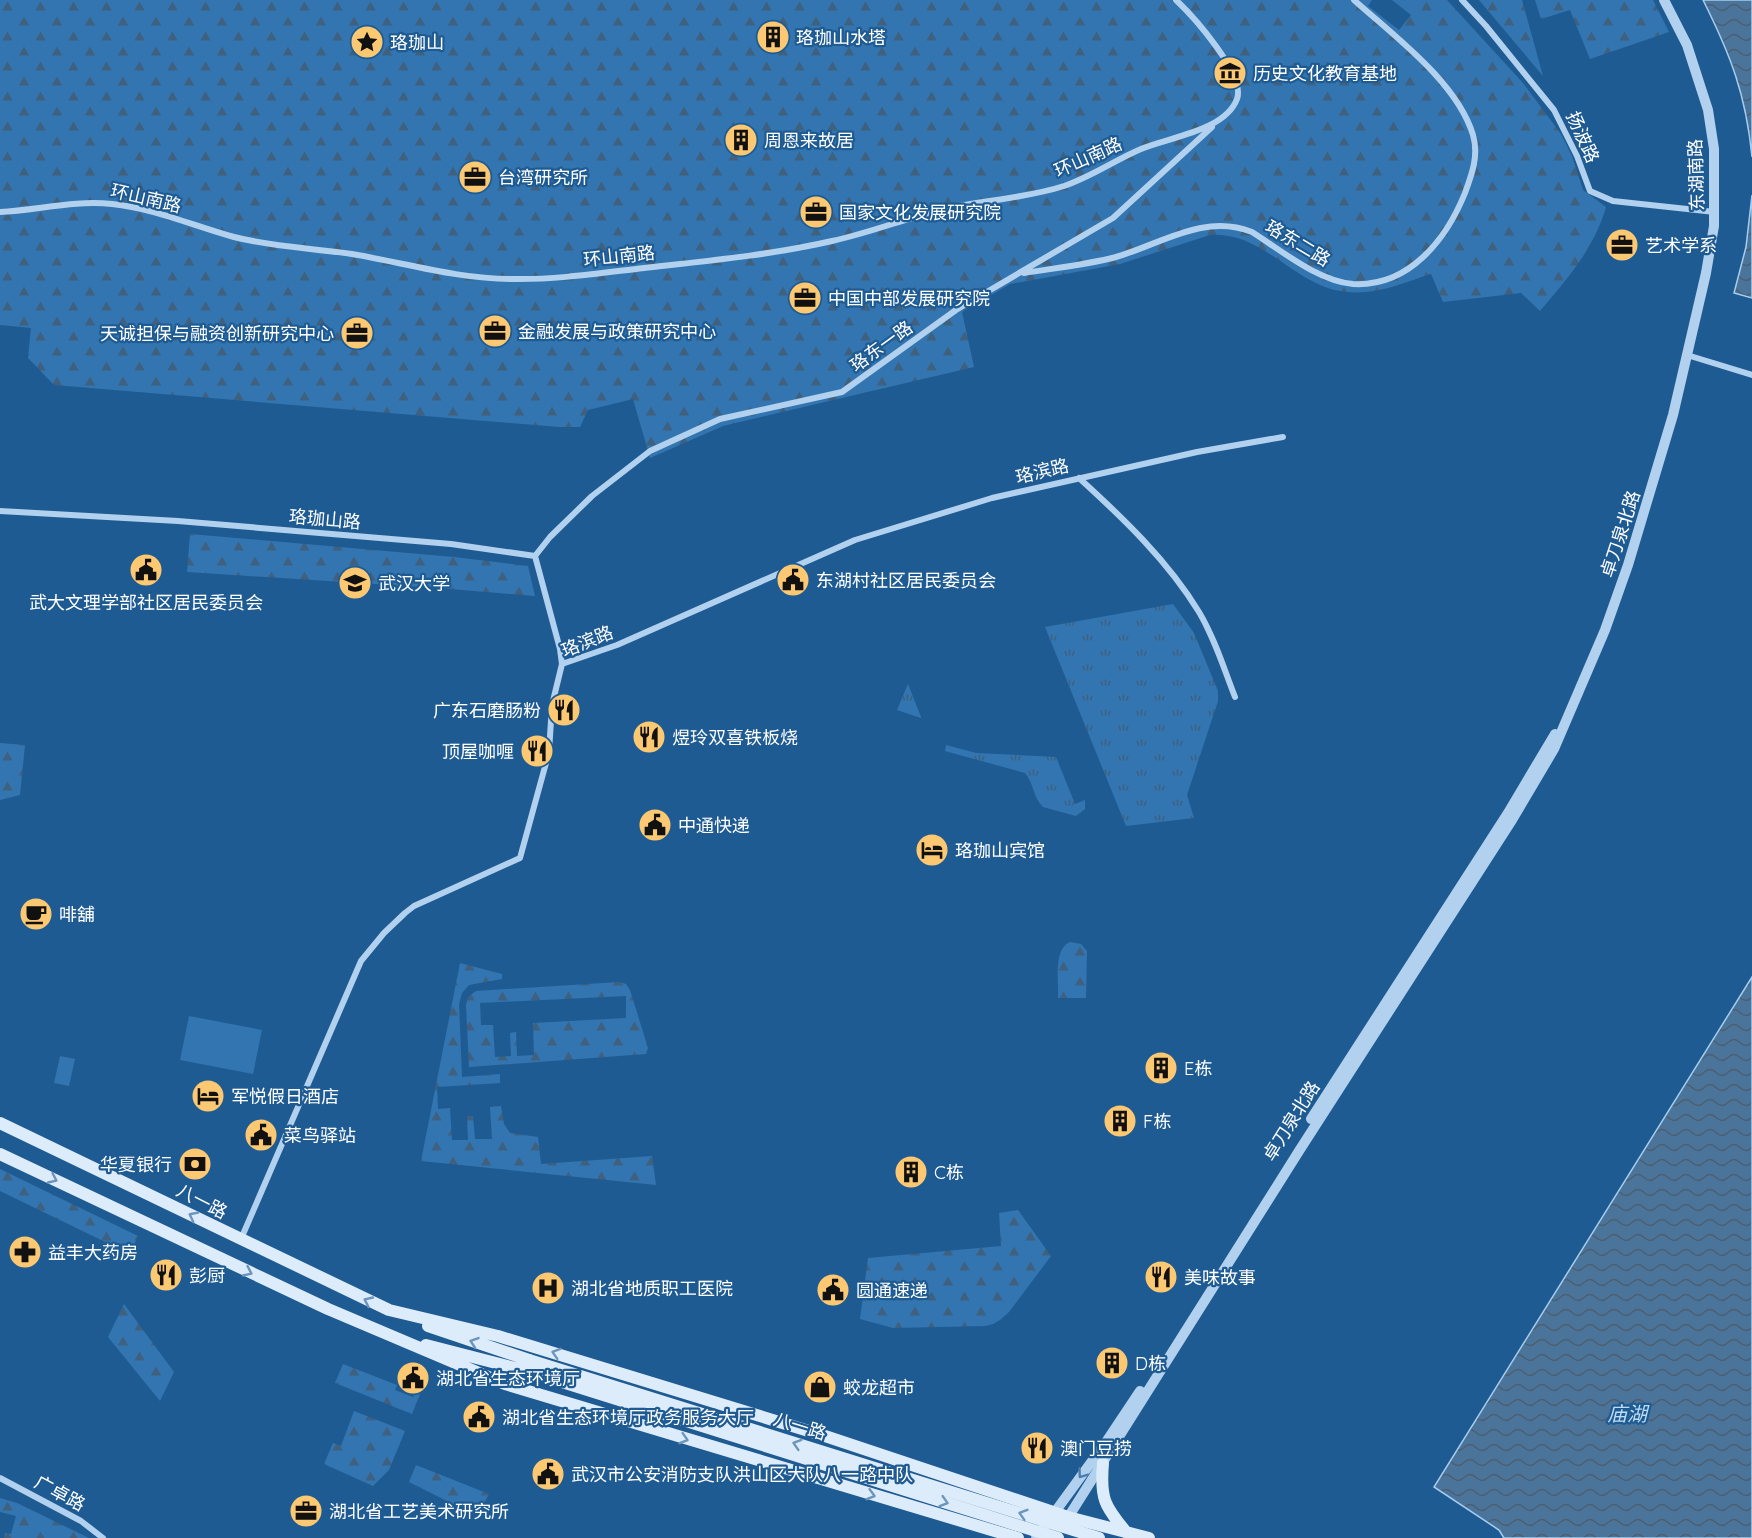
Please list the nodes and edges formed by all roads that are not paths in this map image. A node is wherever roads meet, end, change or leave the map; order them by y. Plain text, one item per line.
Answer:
1 (1176, 0) edge
2 (1354, 0) edge
3 (1462, 0) edge
4 (1664, 0) edge
5 (1214, 124) junction
6 (0, 212) edge
7 (1715, 212) junction
8 (1019, 274) junction
9 (1687, 355) junction
10 (1752, 375) edge
11 (1283, 437) dead end
12 (1079, 478) junction
13 (0, 511) edge
14 (535, 556) junction
15 (561, 664) junction
16 (1235, 697) dead end
17 (1566, 717) junction
18 (0, 1123) edge
19 (0, 1154) edge
20 (240, 1240) junction
21 (389, 1310) junction
22 (390, 1336) junction
23 (528, 1366) junction
24 (825, 1437) junction
25 (1103, 1463) junction
26 (812, 1477) junction
27 (0, 1478) edge
28 (1054, 1512) junction
29 (1068, 1517) junction
30 (1127, 1533) junction
31 (103, 1538) edge
32 (1018, 1538) edge
33 (1036, 1538) edge
34 (1056, 1538) edge
35 (1099, 1538) edge
36 (1148, 1538) edge

1 - 5 street, 珞东一路
2 - 8 street, 珞东二路
3 - 7 street, 扬波路
4 - 7 street, 东湖南路
5 - 6 street, 环山南路
5 - 8 street, 珞东一路
7 - 9 street, 东湖南路
8 - 14 street, 珞东一路
9 - 10 street
9 - 17 street, 卓刀泉北路
11 - 12 street, 珞滨路
12 - 15 street, 珞滨路
12 - 16 street
13 - 14 street, 珞珈山路
14 - 15 street
15 - 20 street, 珞滨路
17 - 25 street, 卓刀泉北路
17 -> 28 street, 卓刀泉北路
20 -> 18 main road, 八一路
19 -> 22 main road, 八一路
21 -> 20 main road, 八一路
23 -> 21 main road, 八一路
24 -> 21 main road, 八一路
22 - 23 main road, 八一路
22 -> 26 main road, 八一路
23 -> 34 main road, 八一路, bridge
35 -> 23 main road, 八一路, bridge
24 - 26 main road
24 - 28 main road, 八一路
25 - 29 street, 卓刀泉北路
25 - 30 main road
26 -> 32 main road, 八一路
27 - 31 street, 广卓路
28 - 29 main road, 八一路
28 - 33 street, 卓刀泉北路
29 - 30 main road, 八一路
29 - 34 street, 卓刀泉北路
30 - 36 main road, 八一路

